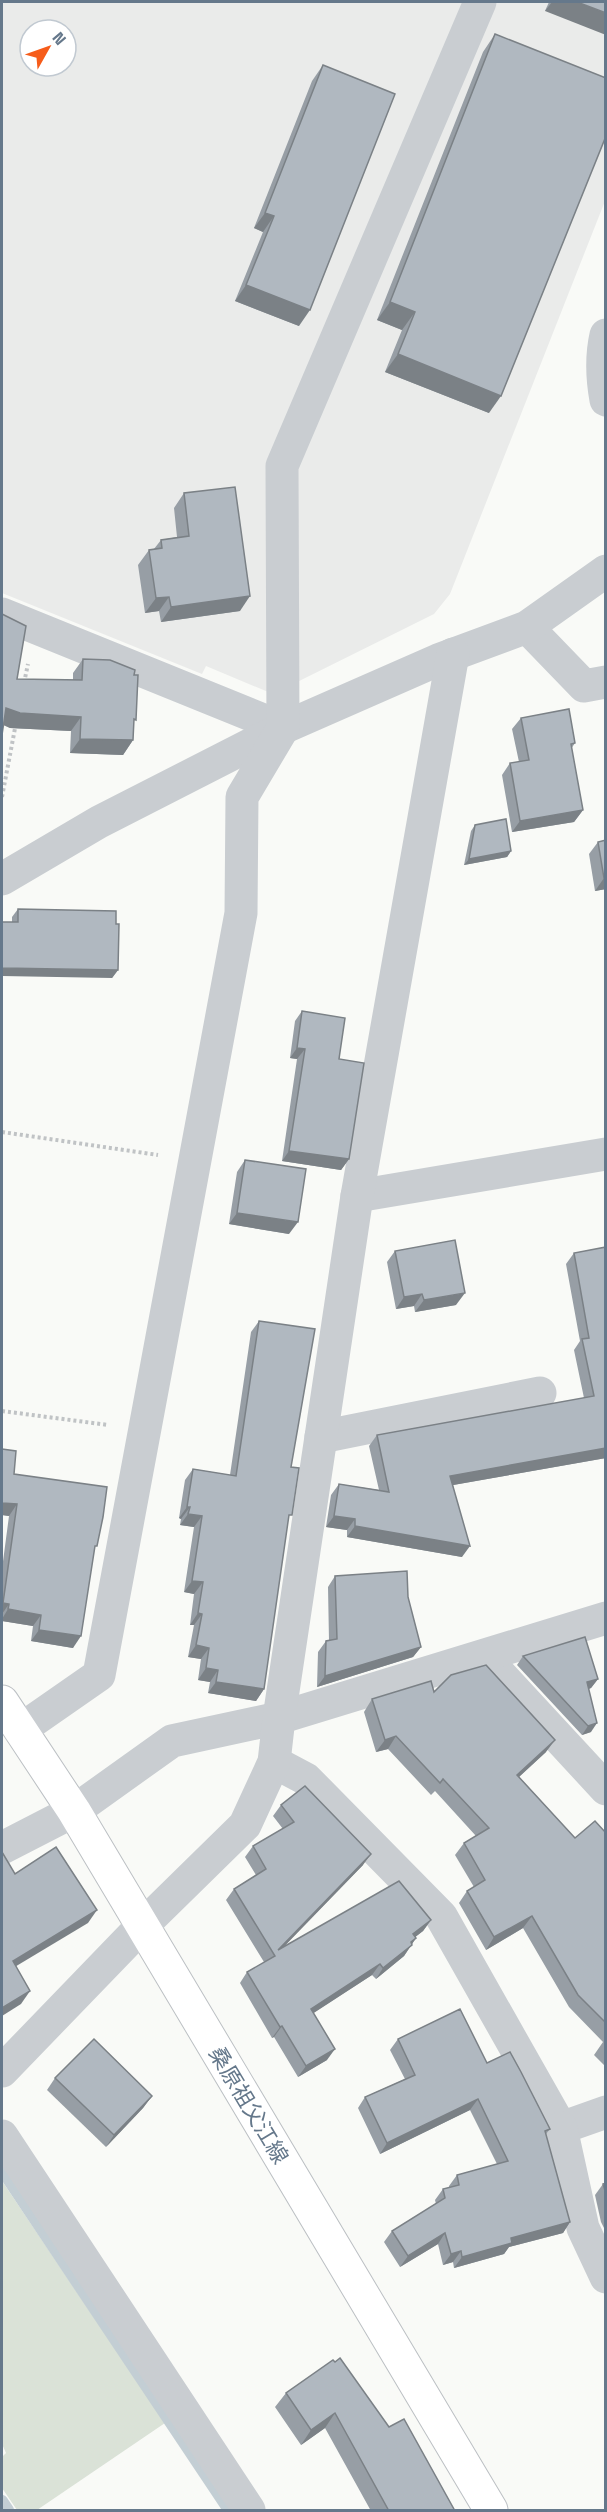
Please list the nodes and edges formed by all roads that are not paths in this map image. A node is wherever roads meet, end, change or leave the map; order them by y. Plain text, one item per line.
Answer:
1 (480, 2) edge
2 (606, 335) edge
3 (606, 400) edge
4 (606, 571) edge
5 (2, 614) edge
6 (527, 627) junction
7 (453, 654) junction
8 (606, 682) edge
9 (283, 728) junction
10 (2, 879) edge
11 (606, 1154) edge
12 (357, 1196) junction
13 (540, 1393) dead end
14 (321, 1437) junction
15 (606, 1618) edge
16 (484, 1657) junction
17 (2, 1702) edge
18 (279, 1718) junction
19 (20, 1730) junction
20 (274, 1762) junction
21 (606, 1789) edge
22 (74, 1811) junction
23 (2, 1848) edge
24 (142, 1926) junction
25 (2, 2071) edge
26 (606, 2112) edge
27 (561, 2128) junction
28 (2, 2136) edge
29 (606, 2277) edge
30 (249, 2511) edge
31 (491, 2511) edge

1 - 9 street
2 - 3 street
4 - 6 street
5 - 9 street
6 - 7 street
6 - 8 street
7 - 9 street
7 - 12 street
9 - 10 street
9 - 19 street
11 - 12 street
12 - 14 street
13 - 14 street
14 - 18 street
15 - 16 street
16 - 18 street
16 - 21 street
17 - 19 main road, 桑原祖父江線
18 - 20 street
18 - 22 street
19 - 22 main road, 桑原祖父江線
20 - 24 street
20 - 27 street
22 - 23 street
22 - 24 main road, 桑原祖父江線
24 - 25 street
24 - 31 main road, 桑原祖父江線
26 - 27 street
27 - 29 street
28 - 30 street

